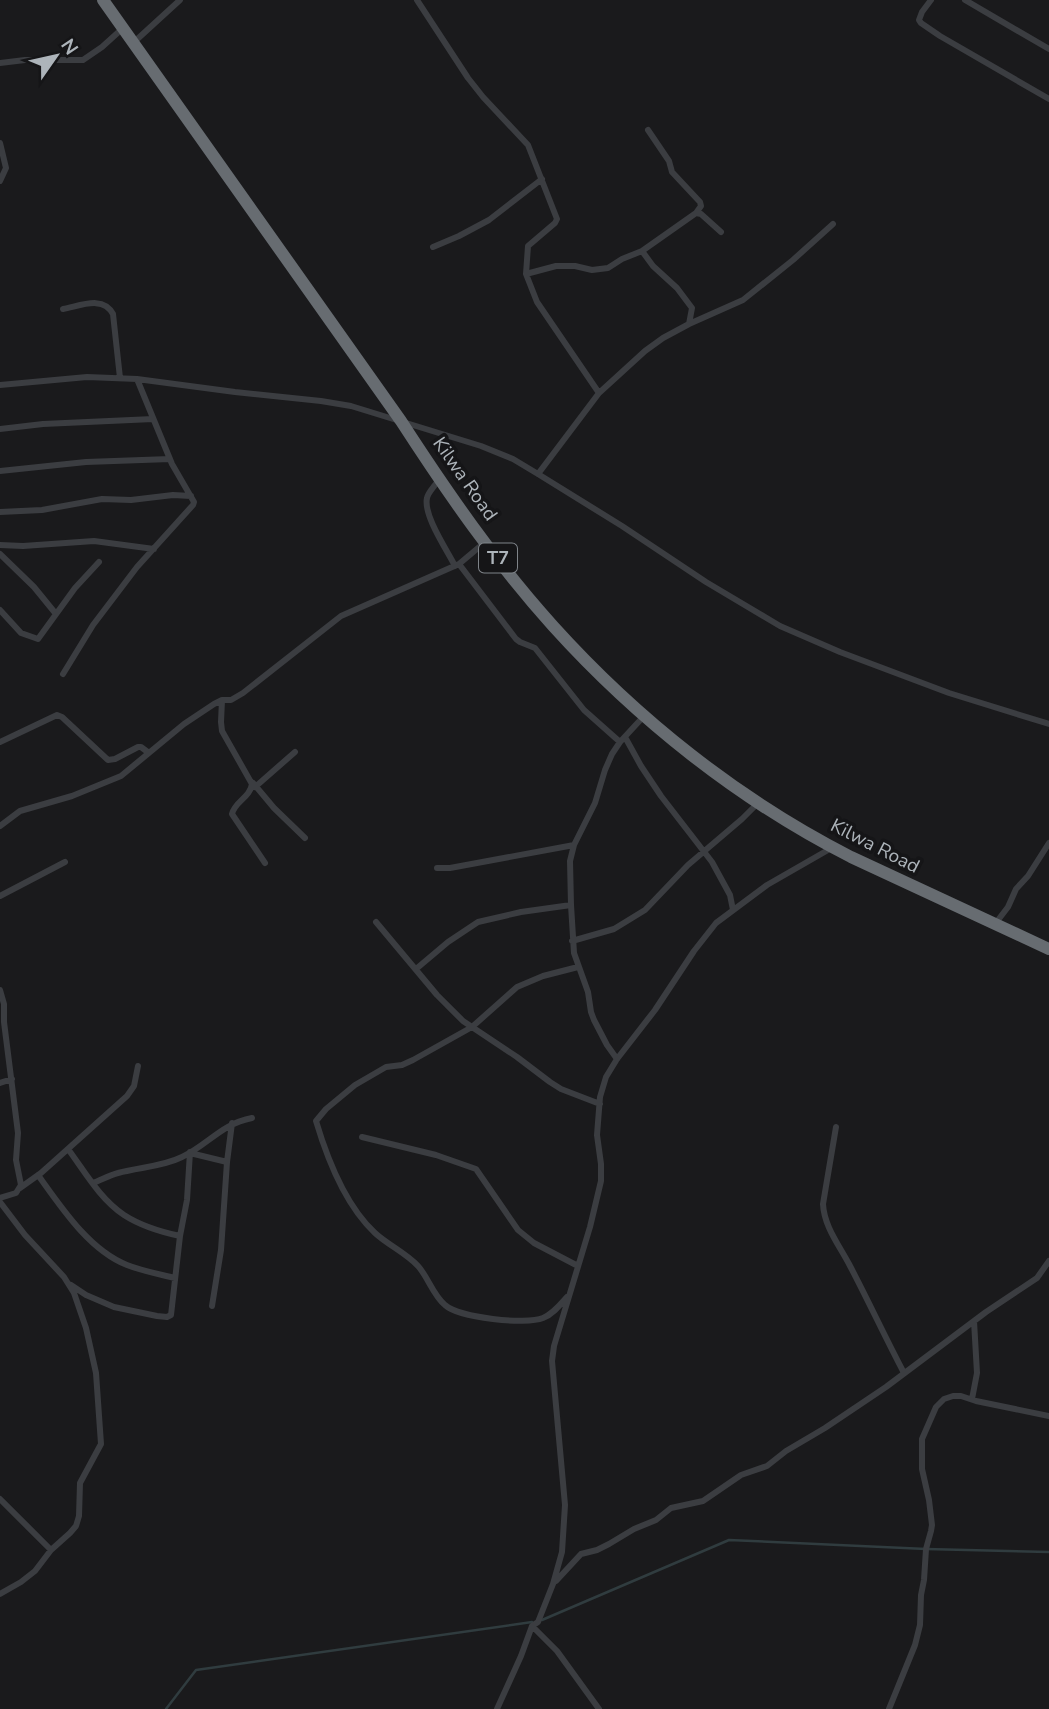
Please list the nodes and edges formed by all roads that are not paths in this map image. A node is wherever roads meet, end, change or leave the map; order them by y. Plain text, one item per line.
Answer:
1 (103, 0) edge
2 (180, 0) edge
3 (417, 0) edge
4 (931, 0) edge
5 (965, 0) edge
6 (123, 28) junction
7 (133, 43) junction
8 (1049, 49) edge
9 (0, 63) edge
10 (1049, 99) edge
11 (648, 130) dead end
12 (0, 143) edge
13 (542, 178) junction
14 (0, 181) edge
15 (696, 213) junction
16 (833, 224) dead end
17 (721, 232) dead end
18 (433, 247) dead end
19 (642, 251) junction
20 (526, 274) junction
21 (63, 309) dead end
22 (690, 324) junction
23 (120, 379) junction
24 (137, 379) junction
25 (0, 385) edge
26 (599, 393) junction
27 (153, 419) junction
28 (401, 421) junction
29 (0, 429) edge
30 (170, 459) junction
31 (0, 471) edge
32 (538, 474) junction
33 (439, 479) junction
34 (191, 496) junction
35 (0, 512) edge
36 (486, 542) junction
37 (0, 545) edge
38 (154, 549) junction
39 (0, 554) edge
40 (99, 562) dead end
41 (457, 565) junction
42 (0, 610) edge
43 (56, 614) junction
44 (64, 674) dead end
45 (222, 700) junction
46 (644, 716) junction
47 (1049, 724) edge
48 (623, 740) junction
49 (0, 742) edge
50 (295, 752) dead end
51 (149, 753) junction
52 (253, 784) junction
53 (758, 803) junction
54 (0, 826) edge
55 (304, 838) dead end
56 (1049, 843) edge
57 (574, 845) junction
58 (830, 846) junction
59 (703, 850) junction
60 (65, 862) dead end
61 (265, 863) dead end
62 (437, 868) dead end
63 (0, 896) edge
64 (571, 905) junction
65 (733, 909) junction
66 (376, 922) dead end
67 (995, 924) junction
68 (572, 940) junction
69 (1049, 949) edge
70 (578, 967) junction
71 (416, 969) junction
72 (0, 990) edge
73 (472, 1027) junction
74 (0, 1046) edge
75 (9, 1059) junction
76 (617, 1059) junction
77 (138, 1066) dead end
78 (12, 1079) junction
79 (0, 1083) edge
80 (600, 1104) junction
81 (252, 1118) dead end
82 (233, 1123) junction
83 (836, 1127) dead end
84 (362, 1137) dead end
85 (68, 1149) junction
86 (190, 1153) junction
87 (227, 1162) junction
88 (38, 1175) junction
89 (93, 1183) junction
90 (20, 1188) junction
91 (0, 1200) edge
92 (180, 1237) junction
93 (1049, 1261) edge
94 (578, 1266) junction
95 (176, 1278) junction
96 (69, 1284) junction
97 (570, 1293) junction
98 (212, 1306) dead end
99 (974, 1321) junction
100 (904, 1373) junction
101 (972, 1399) junction
102 (1049, 1416) edge
103 (0, 1499) edge
104 (51, 1550) junction
105 (553, 1584) junction
106 (0, 1594) edge
107 (532, 1626) junction
108 (497, 1709) edge
109 (599, 1709) edge
110 (889, 1709) edge

1 - 6 highway, Kilwa Road / T7
2 - 7 street
3 - 13 street
4 - 10 street
5 - 8 street
6 - 7 highway, Kilwa Road / T7
6 - 9 street
7 - 28 highway, Kilwa Road / T7
11 - 15 street
12 - 14 street
13 - 18 street
13 - 20 street
15 - 17 street
15 - 19 street
16 - 22 street
19 - 20 street
19 - 22 street
20 - 26 street
21 - 23 street
22 - 26 street
23 - 24 street
23 - 25 street
24 - 27 street
24 - 28 street
26 - 32 street
27 - 29 street
27 - 30 street
28 - 32 street
28 - 33 highway, Kilwa Road / T7
30 - 31 street
30 - 34 street
32 - 47 street
33 - 36 highway, Kilwa Road / T7
33 - 41 street
34 - 35 street
34 - 38 street
36 - 41 street
36 - 46 highway, Kilwa Road / T7
37 - 38 street
38 - 44 street
39 - 43 street
40 - 43 street
41 - 45 street
41 - 48 street
42 - 43 street
45 - 51 street
45 - 52 street
46 - 48 street
46 - 53 highway, Kilwa Road / T7
48 - 57 street
48 - 59 street
49 - 51 street
50 - 52 street
51 - 54 street
52 - 55 street
52 - 61 street
53 - 58 highway, Kilwa Road / T7
53 - 59 street
56 - 67 street
57 - 62 street
57 - 64 street
58 - 65 street
58 - 67 highway, Kilwa Road / T7
59 - 65 street
59 - 68 street
60 - 63 street
64 - 68 street
64 - 71 street
65 - 76 street
66 - 71 street
67 - 69 highway, Kilwa Road / T7
68 - 70 street
70 - 73 street
70 - 76 street
71 - 73 street
72 - 75 street
73 - 80 street
73 - 97 street
74 - 75 street
75 - 78 street
76 - 80 street
77 - 85 street
78 - 79 street
78 - 90 street
80 - 94 street
81 - 82 street
82 - 86 street
82 - 87 street
83 - 100 street
84 - 94 street
85 - 88 street
85 - 89 street
86 - 87 street
86 - 89 street
86 - 92 street
87 - 98 street
88 - 90 street
88 - 95 street
89 - 92 street
90 - 91 street
91 - 96 street
92 - 95 street
93 - 99 street
94 - 97 street
95 - 96 street
96 - 104 street
97 - 105 street
99 - 100 street
99 - 101 street
100 - 105 street
101 - 102 street
101 - 110 street
103 - 104 street
104 - 106 street
105 - 107 street
107 - 108 street
107 - 109 street

